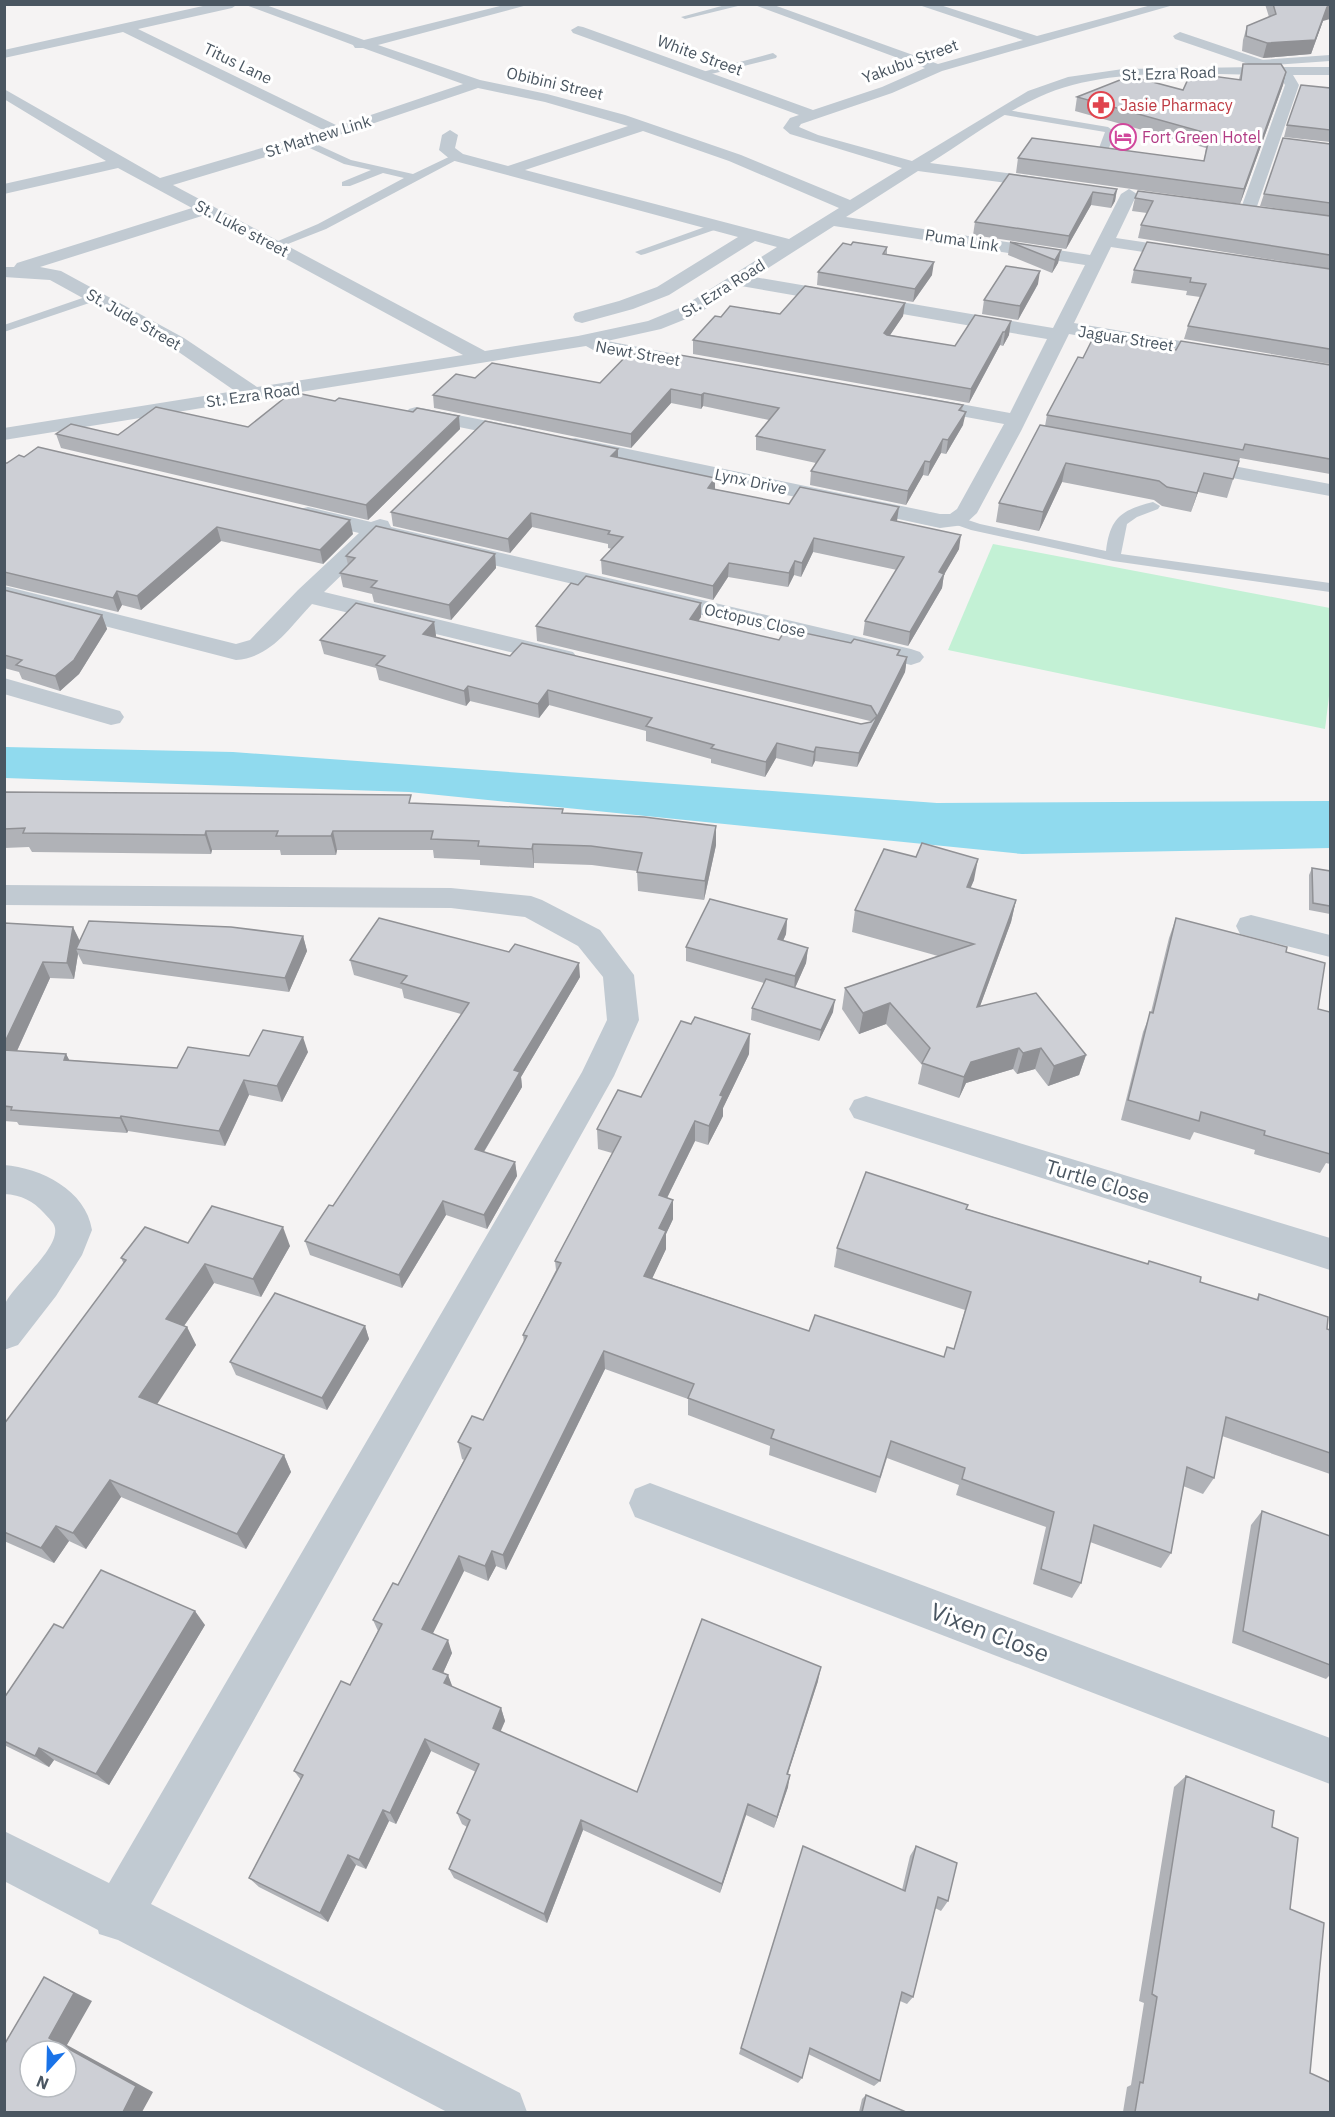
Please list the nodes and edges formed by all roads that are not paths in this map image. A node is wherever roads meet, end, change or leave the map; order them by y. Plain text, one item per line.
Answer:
1 (232, 4) edge
2 (249, 4) edge
3 (525, 4) edge
4 (742, 4) edge
5 (758, 4) edge
6 (922, 4) edge
7 (1169, 5) edge
8 (685, 17) dead end
9 (124, 27) junction
10 (578, 30) dead end
11 (1180, 36) dead end
12 (1035, 40) junction
13 (360, 45) junction
14 (6, 53) edge
15 (773, 56) dead end
16 (1330, 58) edge
17 (1260, 63) junction
18 (938, 68) junction
19 (1330, 71) edge
20 (699, 74) junction
21 (1287, 78) junction
22 (477, 84) junction
23 (1311, 87) edge
24 (4, 93) edge
25 (1002, 112) junction
26 (811, 114) junction
27 (643, 126) junction
28 (337, 131) junction
29 (450, 135) dead end
30 (303, 141) junction
31 (1104, 148) edge
32 (457, 157) junction
33 (120, 163) junction
34 (914, 165) junction
35 (381, 170) junction
36 (507, 171) junction
37 (414, 177) junction
38 (158, 183) junction
39 (346, 184) dead end
40 (1072, 186) edge
41 (4, 189) edge
42 (1150, 197) edge
43 (849, 206) junction
44 (207, 209) junction
45 (1248, 211) edge
46 (831, 220) junction
47 (716, 226) junction
48 (753, 236) junction
49 (1105, 241) junction
50 (790, 245) junction
51 (275, 246) junction
52 (641, 252) dead end
53 (1206, 257) edge
54 (1094, 261) junction
55 (6, 272) edge
56 (740, 280) junction
57 (97, 297) junction
58 (582, 317) dead end
59 (4, 329) edge
60 (1061, 331) junction
61 (578, 342) junction
62 (1237, 356) edge
63 (484, 358) junction
64 (740, 371) edge
65 (288, 391) junction
66 (253, 394) junction
67 (901, 399) edge
68 (345, 401) edge
69 (390, 409) edge
70 (481, 425) junction
71 (1014, 425) junction
72 (4, 434) edge
73 (1034, 435) edge
74 (465, 441) edge
75 (4, 443) edge
76 (39, 451) edge
77 (1171, 460) edge
78 (1330, 490) edge
79 (1153, 506) dead end
80 (282, 508) edge
81 (956, 520) junction
82 (383, 522) junction
83 (1113, 557) junction
84 (1330, 588) edge
85 (4, 593) edge
86 (308, 595) junction
87 (910, 657) dead end
88 (584, 662) edge
89 (4, 686) edge
90 (111, 717) dead end
91 (4, 896) edge
92 (1251, 926) dead end
93 (1330, 946) edge
94 (866, 1109) dead end
95 (4, 1179) edge
96 (1330, 1254) edge
97 (4, 1334) edge
98 (650, 1503) dead end
99 (1330, 1761) edge
100 (4, 1855) edge
101 (117, 1916) junction
102 (501, 2112) edge

1 - 9 street
2 - 13 street, Obibini Street
3 - 13 street
4 - 8 lane
5 - 18 street
6 - 12 street
7 - 12 street, Yakubu Street
9 - 14 street
9 - 28 street, Titus Lane
10 - 20 street, White Street
11 - 17 street
12 - 18 street, Yakubu Street
13 - 22 street, Obibini Street
15 - 20 lane
16 - 17 lane
17 - 21 street
18 - 26 street, Yakubu Street
19 - 21 street, St. Ezra Road
20 - 26 street, White Street
21 - 23 street
21 - 25 street, St. Ezra Road
21 - 45 street
22 - 27 street, Obibini Street
22 - 28 street, St Mathew Link
24 - 33 street, St. Luke street
25 - 31 lane
25 - 34 street, St. Ezra Road
26 - 34 street, Yakubu Street
27 - 36 street
27 - 43 street, Obibini Street
28 - 30 street, St Mathew Link
29 - 32 street
30 - 35 lane
30 - 38 street, St Mathew Link
32 - 36 street
32 - 37 lane
33 - 38 street, St. Luke street
33 - 41 street
34 - 40 street
34 - 43 street, St. Ezra Road
35 - 37 lane
35 - 39 lane
36 - 47 street
37 - 51 lane
38 - 44 street, St. Luke street
42 - 49 street
43 - 46 street, St. Ezra Road
44 - 51 street, St. Luke street
44 - 55 street
46 - 50 street, St. Ezra Road
46 - 54 street, Puma Link
47 - 48 street
47 - 52 lane
48 - 50 street
48 - 58 street
49 - 53 street
49 - 54 street
50 - 56 street, St. Ezra Road
51 - 63 street, St. Luke street
54 - 60 street
55 - 57 street, St. Jude Street
56 - 60 street, Jaguar Street
56 - 61 street, St. Ezra Road
57 - 59 lane
57 - 66 street, St. Jude Street
60 - 62 street, Jaguar Street
60 - 71 street
61 - 63 street, St. Ezra Road
61 - 64 street, Newt Street
63 - 65 street, St. Ezra Road
65 - 66 street, St. Ezra Road
65 - 68 street
66 - 72 street, St. Ezra Road
67 - 71 street
69 - 70 street, Lynx Drive
70 - 74 street
70 - 81 street, Lynx Drive
71 - 73 street
71 - 81 street
75 - 76 street
77 - 78 street
79 - 83 lane
80 - 82 street, Octopus Close
81 - 83 lane
82 - 86 street
82 - 87 street, Octopus Close
83 - 84 lane
85 - 86 street
86 - 88 street
89 - 90 street
91 - 101 street
92 - 93 street
94 - 96 street, Turtle Close
95 - 97 street
98 - 99 street, Vixen Close
100 - 101 street
101 - 102 street

